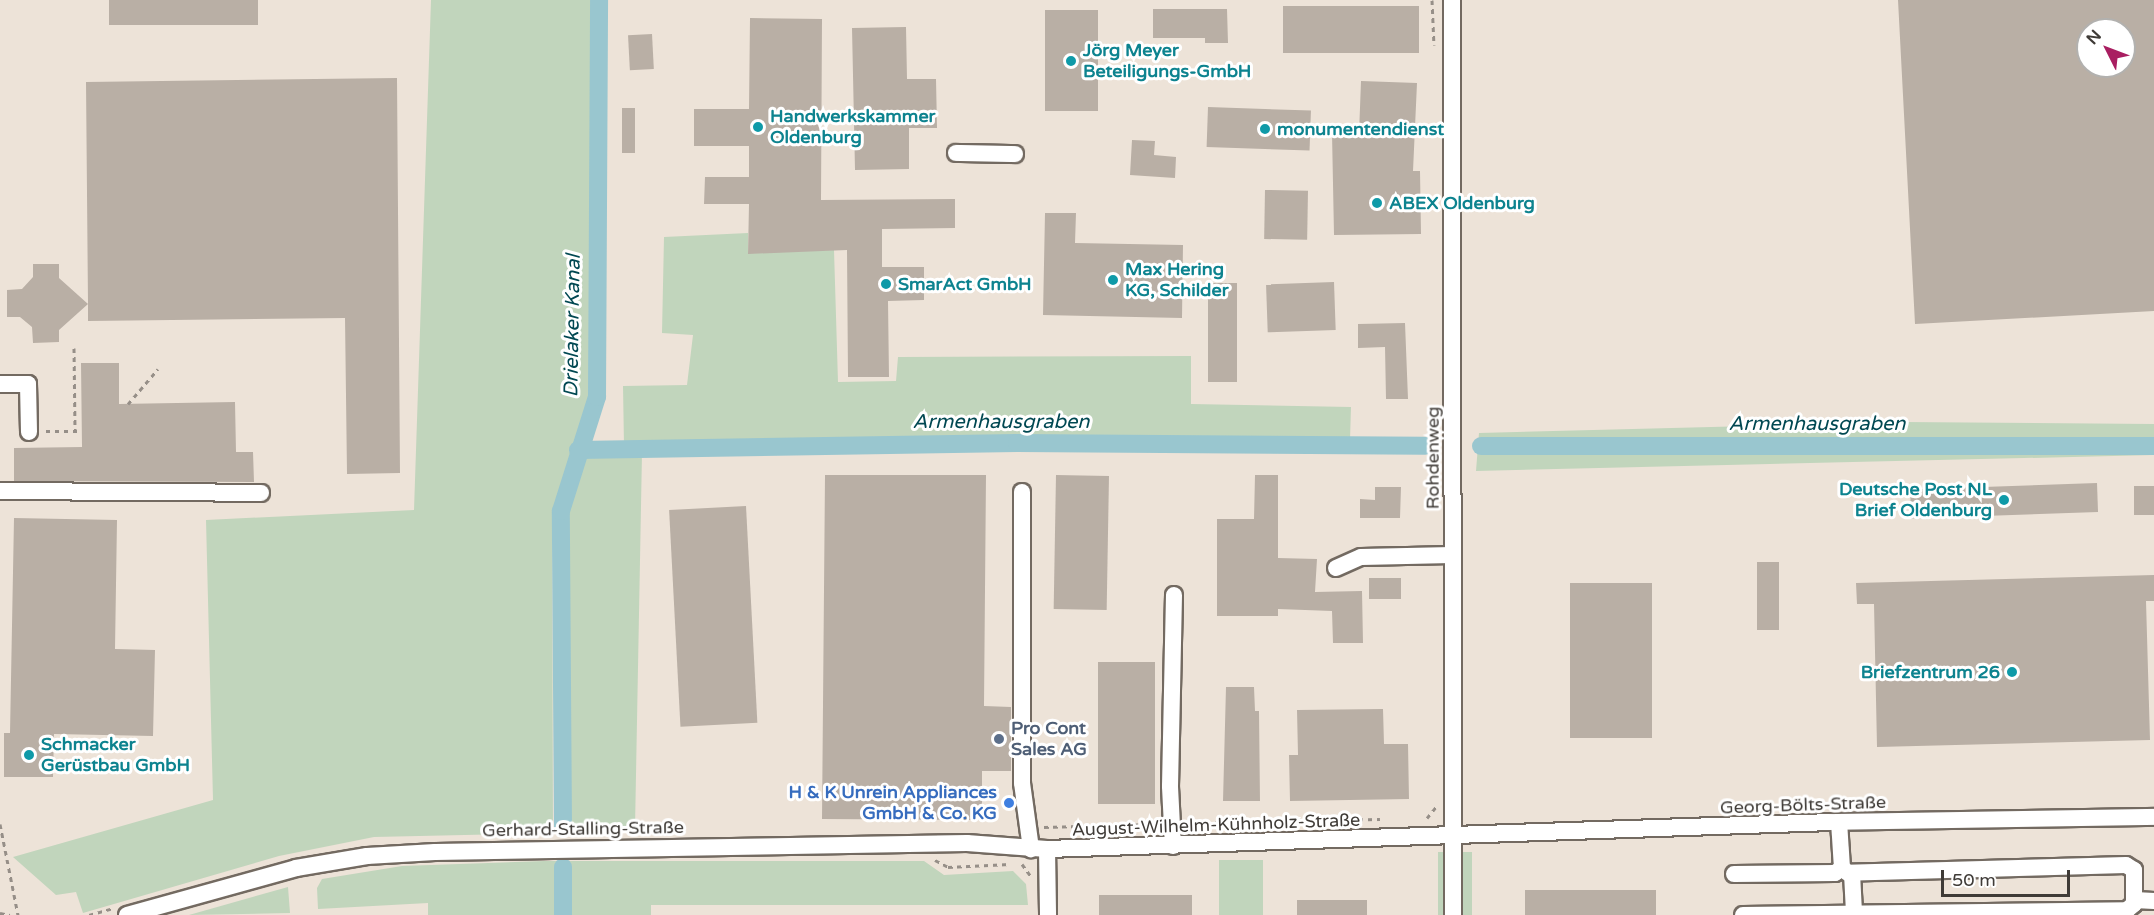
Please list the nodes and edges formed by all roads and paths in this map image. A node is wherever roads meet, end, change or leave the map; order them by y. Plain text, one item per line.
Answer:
1 (1452, 0) edge
2 (956, 153) dead end
3 (1015, 154) dead end
4 (74, 348) dead end
5 (158, 369) dead end
6 (0, 384) edge
7 (128, 404) dead end
8 (75, 431) junction
9 (82, 431) dead end
10 (29, 432) joint
11 (0, 490) edge
12 (1022, 492) dead end
13 (261, 493) dead end
14 (1452, 555) junction
15 (1336, 568) dead end
16 (1174, 595) dead end
17 (2154, 817) edge
18 (1839, 822) junction
19 (0, 824) edge
20 (1453, 837) junction
21 (1173, 846) junction
22 (1039, 849) junction
23 (1847, 870) junction
24 (1734, 874) dead end
25 (2134, 900) junction
26 (2154, 901) edge
27 (0, 913) edge
28 (1854, 913) junction
29 (1803, 914) edge
30 (10, 915) edge
31 (18, 915) edge
32 (127, 915) edge
33 (1048, 915) edge
34 (1453, 915) edge
35 (1743, 915) edge
36 (1775, 915) edge

1 - 14 street, Rohdenweg
2 - 3 street
4 - 8 path
5 - 7 path
6 - 10 street
8 - 9 path
8 - 10 path
11 - 13 street
12 - 22 street
14 - 15 street
14 - 20 street, Rohdenweg
16 - 21 street
17 - 18 street, Georg-Bölts-Straße
18 - 20 street, Georg-Bölts-Straße
18 - 23 street
19 - 31 path
20 - 21 street, August-Wilhelm-Kühnholz-Straße
20 - 34 street, Rohdenweg
21 - 22 street, August-Wilhelm-Kühnholz-Straße
22 - 32 street, Gerhard-Stalling-Straße
22 - 33 street, August-Wilhelm-Kühnholz-Straße
23 - 24 street
23 - 25 street
23 - 28 street
25 - 26 street
25 - 28 street
27 - 30 path
28 - 29 street
29 - 36 street
35 - 36 street

